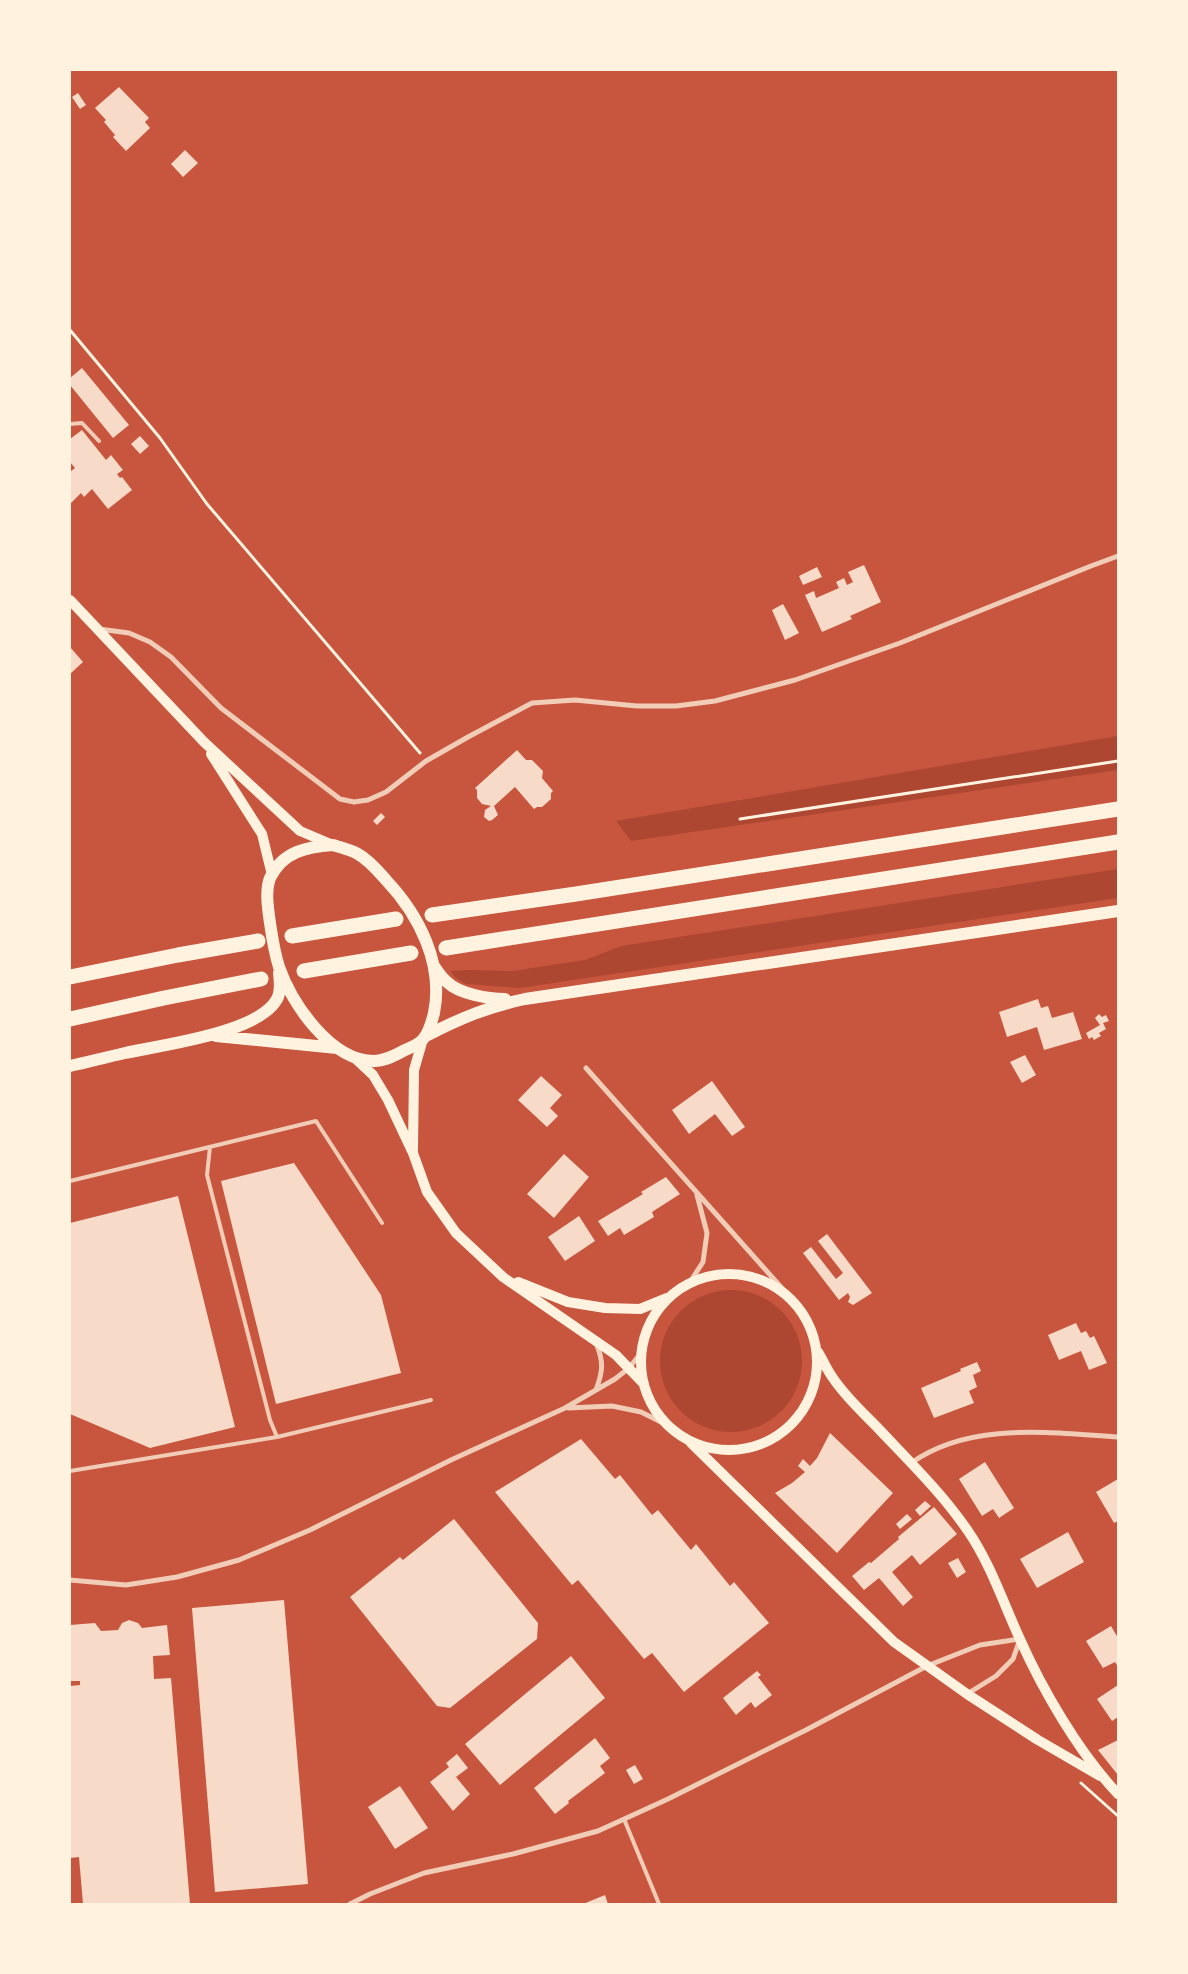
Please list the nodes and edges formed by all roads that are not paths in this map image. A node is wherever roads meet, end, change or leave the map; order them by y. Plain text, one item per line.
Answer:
1 (70, 424) edge
2 (99, 441) dead end
3 (1118, 556) edge
4 (70, 600) edge
5 (98, 628) junction
6 (204, 742) junction
7 (1118, 809) edge
8 (1118, 842) edge
9 (333, 846) junction
10 (272, 875) junction
11 (1118, 911) edge
12 (432, 915) dead end
13 (396, 919) dead end
14 (292, 936) dead end
15 (258, 941) dead end
16 (446, 948) dead end
17 (411, 953) dead end
18 (279, 967) junction
19 (436, 971) junction
20 (304, 972) dead end
21 (70, 977) edge
22 (261, 980) dead end
23 (525, 999) junction
24 (70, 1019) edge
25 (214, 1036) junction
26 (425, 1038) junction
27 (337, 1048) junction
28 (356, 1058) junction
29 (70, 1066) edge
30 (586, 1068) dead end
31 (210, 1147) junction
32 (413, 1154) junction
33 (70, 1181) edge
34 (696, 1192) junction
35 (382, 1223) dead end
36 (503, 1277) junction
37 (690, 1282) junction
38 (788, 1295) junction
39 (669, 1297) junction
40 (595, 1341) junction
41 (818, 1352) junction
42 (641, 1353) junction
43 (629, 1368) junction
44 (644, 1384) junction
45 (596, 1390) junction
46 (432, 1400) dead end
47 (565, 1408) junction
48 (669, 1426) junction
49 (277, 1437) junction
50 (1118, 1437) edge
51 (688, 1440) junction
52 (911, 1463) junction
53 (70, 1471) edge
54 (70, 1580) edge
55 (1020, 1639) junction
56 (927, 1666) junction
57 (967, 1694) junction
58 (1103, 1778) junction
59 (1118, 1794) edge
60 (624, 1819) junction
61 (350, 1904) edge
62 (659, 1904) edge

1 - 2 lane
3 - 5 street
4 - 5 main road
5 - 6 main road
6 - 9 main road
6 - 10 main road
7 - 12 highway
8 - 16 highway
9 - 10 main road
9 - 19 main road
10 - 18 main road
11 - 23 main road
13 - 14 highway
15 - 21 highway
17 - 20 highway
18 - 25 main road
18 - 27 main road
19 - 23 main road
19 - 26 main road
22 - 24 highway
23 - 26 main road
25 - 27 main road
25 - 29 main road
26 - 28 main road
26 - 32 main road
27 - 28 main road
28 - 32 main road
30 - 34 street
31 - 33 lane
31 - 35 lane
31 - 49 lane
32 - 36 main road
34 - 37 street
34 - 38 street
36 - 39 main road
36 - 40 main road
37 - 38 main road
37 - 39 main road
38 - 41 main road
39 - 42 main road
40 - 43 main road
40 - 45 street
41 - 51 main road
41 - 52 main road
42 - 43 street
42 - 44 main road
43 - 44 main road
43 - 45 street
44 - 48 main road
45 - 47 street
46 - 49 lane
47 - 48 street
47 - 54 street
48 - 51 main road
49 - 53 lane
50 - 52 street
51 - 56 main road
52 - 55 main road
55 - 56 street
55 - 57 street
55 - 58 main road
56 - 57 main road
56 - 60 street
57 - 58 main road
58 - 59 main road
60 - 61 street
60 - 62 lane

